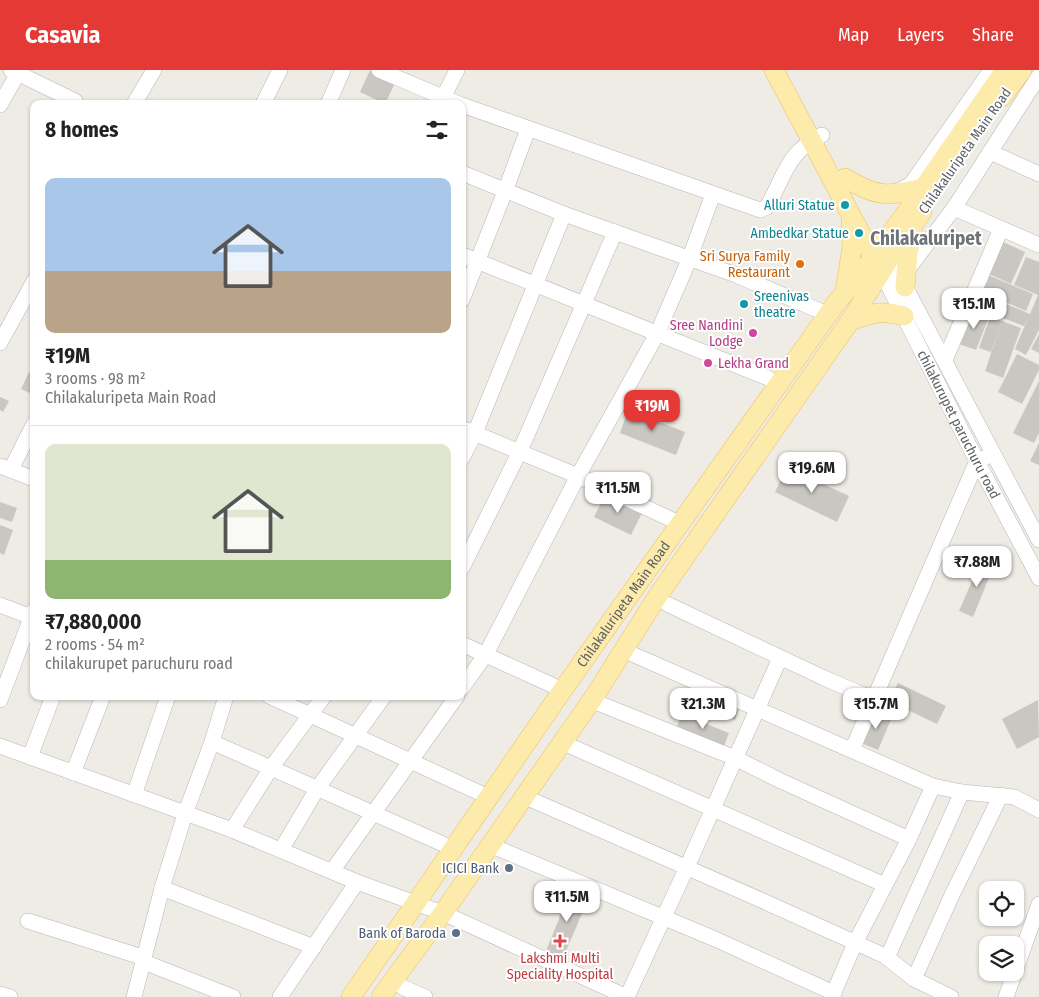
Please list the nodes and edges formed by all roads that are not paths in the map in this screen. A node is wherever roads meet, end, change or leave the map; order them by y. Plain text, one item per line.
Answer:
1 (154, 70) edge
2 (280, 70) edge
3 (343, 70) edge
4 (379, 70) edge
5 (457, 70) edge
6 (774, 70) edge
7 (788, 70) edge
8 (991, 70) edge
9 (1006, 70) edge
10 (1022, 70) edge
11 (14, 71) edge
12 (38, 76) edge
13 (1039, 76) edge
14 (74, 100) edge
15 (136, 100) edge
16 (265, 100) edge
17 (330, 100) edge
18 (439, 100) edge
19 (442, 100) edge
20 (0, 105) edge
21 (466, 106) edge
22 (528, 129) junction
23 (817, 138) junction
24 (990, 152) junction
25 (1039, 174) edge
26 (466, 175) edge
27 (845, 178) junction
28 (923, 188) junction
29 (506, 190) junction
30 (713, 194) junction
31 (893, 194) junction
32 (954, 208) junction
33 (850, 211) junction
34 (564, 214) junction
35 (920, 214) junction
36 (1001, 228) junction
37 (615, 232) junction
38 (1039, 245) edge
39 (466, 256) edge
40 (881, 258) junction
41 (689, 260) junction
42 (478, 261) junction
43 (905, 280) junction
44 (535, 284) junction
45 (30, 288) edge
46 (466, 290) edge
47 (844, 292) junction
48 (583, 304) junction
49 (827, 314) dead end
50 (904, 316) junction
51 (850, 321) junction
52 (657, 334) junction
53 (0, 343) edge
54 (945, 360) junction
55 (768, 378) dead end
56 (30, 430) edge
57 (469, 430) edge
58 (520, 451) junction
59 (993, 454) junction
60 (977, 461) junction
61 (5, 468) edge
62 (578, 476) junction
63 (30, 477) edge
64 (680, 523) junction
65 (1039, 540) edge
66 (466, 560) edge
67 (1039, 578) edge
68 (667, 604) dead end
69 (0, 605) edge
70 (30, 613) edge
71 (30, 619) edge
72 (466, 646) edge
73 (486, 654) junction
74 (632, 654) dead end
75 (780, 658) junction
76 (466, 682) edge
77 (554, 686) dead end
78 (873, 699) junction
79 (0, 700) edge
80 (51, 700) edge
81 (101, 700) edge
82 (167, 700) edge
83 (225, 700) edge
84 (278, 700) edge
85 (321, 700) edge
86 (381, 700) edge
87 (453, 700) edge
88 (598, 703) dead end
89 (757, 707) junction
90 (312, 715) junction
91 (356, 735) junction
92 (212, 742) junction
93 (568, 745) dead end
94 (0, 746) edge
95 (852, 750) junction
96 (30, 757) junction
97 (735, 758) junction
98 (412, 761) junction
99 (271, 768) junction
100 (73, 773) junction
101 (933, 786) junction
102 (317, 788) junction
103 (480, 792) dead end
104 (962, 792) junction
105 (134, 795) junction
106 (1001, 795) junction
107 (532, 800) dead end
108 (713, 809) junction
109 (1039, 810) edge
110 (185, 814) junction
111 (373, 814) junction
112 (232, 830) junction
113 (909, 839) junction
114 (443, 844) dead end
115 (497, 848) dead end
116 (281, 850) junction
117 (687, 868) junction
118 (332, 871) junction
119 (357, 882) junction
120 (885, 885) junction
121 (162, 888) junction
122 (410, 902) junction
123 (1039, 904) edge
124 (443, 913) junction
125 (664, 918) junction
126 (28, 921) dead end
127 (855, 943) junction
128 (314, 947) junction
129 (887, 958) junction
130 (144, 960) junction
131 (914, 979) junction
132 (402, 987) dead end
133 (0, 994) edge
134 (833, 995) edge
135 (10, 997) edge
136 (134, 997) edge
137 (233, 997) edge
138 (280, 997) edge
139 (351, 997) edge
140 (381, 997) edge
141 (425, 997) edge
142 (627, 997) edge
143 (952, 997) edge
144 (1006, 997) edge

1 - 15 street
2 - 16 street
3 - 17 street
4 - 18 street
5 - 19 street
6 - 23 main road
7 - 23 main road
8 - 31 street
9 - 28 main road, Chilakaluripeta Main Road
10 - 35 main road, Chilakaluripeta Main Road
11 - 12 street
11 - 20 street
12 - 14 street
13 - 24 street
21 - 22 street
22 - 29 street
22 - 30 street
23 - 27 main road
23 - 30 street
23 - 33 main road
24 - 25 street
24 - 32 street
26 - 29 street
27 - 31 main road
27 - 40 main road
28 - 31 main road
28 - 40 main road, Chilakaluripeta Main Road
29 - 34 street
29 - 42 street
30 - 41 street
32 - 36 street
32 - 43 street
33 - 40 main road
33 - 47 main road
34 - 37 street
34 - 44 street
35 - 40 main road, Chilakaluripeta Main Road
35 - 43 main road
36 - 38 street
36 - 54 street
37 - 41 street
37 - 48 street
39 - 42 street
40 - 43 street, chilakurupet paruchuru road
40 - 47 main road, Chilakaluripeta Main Road
40 - 50 street, chilakurupet paruchuru road
40 - 51 main road, Chilakaluripeta Main Road
41 - 49 street
41 - 52 street
42 - 44 street
42 - 46 street
43 - 54 street, chilakurupet paruchuru road
44 - 48 street
44 - 57 street
45 - 53 street
47 - 64 main road, Chilakaluripeta Main Road
48 - 52 street
48 - 58 street
50 - 51 main road
50 - 60 street, chilakurupet paruchuru road
51 - 124 main road, Chilakaluripeta Main Road
52 - 55 street
52 - 62 street
54 - 59 street, chilakurupet paruchuru road
56 - 61 street
57 - 58 street
58 - 62 street
58 - 66 street
59 - 60 street
59 - 65 street, chilakurupet paruchuru road
60 - 67 street, chilakurupet paruchuru road
60 - 78 street
61 - 63 street
62 - 64 street
62 - 73 street
64 - 122 main road, Chilakaluripeta Main Road
68 - 75 street
69 - 70 street
71 - 79 street
72 - 73 street
73 - 76 street
73 - 77 street
74 - 89 street
75 - 78 street
75 - 89 street
78 - 95 street
80 - 96 street
81 - 100 street
82 - 105 street
83 - 92 street
84 - 90 street
85 - 90 street
86 - 91 street
87 - 98 street
88 - 97 street
89 - 95 street
89 - 97 street
90 - 91 street
90 - 99 street
91 - 98 street
91 - 102 street
92 - 99 street
92 - 110 street
93 - 108 street
94 - 96 street
95 - 101 street
96 - 100 street
97 - 108 street
97 - 113 street
98 - 103 street
98 - 111 street
99 - 102 street
99 - 112 street
100 - 105 street
101 - 104 street
101 - 113 street
102 - 111 street
102 - 116 street
104 - 106 street
104 - 129 street
105 - 110 street
106 - 109 street
106 - 131 street
107 - 117 street
108 - 117 street
108 - 120 street
110 - 112 street
110 - 121 street
111 - 114 street
111 - 118 street
112 - 116 street
113 - 120 street
115 - 125 street
116 - 118 street
117 - 125 street
117 - 127 street
118 - 119 street
119 - 122 street
119 - 128 street
120 - 127 street
121 - 128 street
121 - 130 street
122 - 124 street
122 - 139 main road, Chilakaluripeta Main Road
123 - 144 street
124 - 140 main road, Chilakaluripeta Main Road
124 - 142 street
125 - 134 street
125 - 142 street
126 - 130 street
127 - 129 street
127 - 134 street
128 - 138 street
129 - 131 street
130 - 136 street
130 - 137 street
131 - 143 street
132 - 141 street
133 - 135 street

